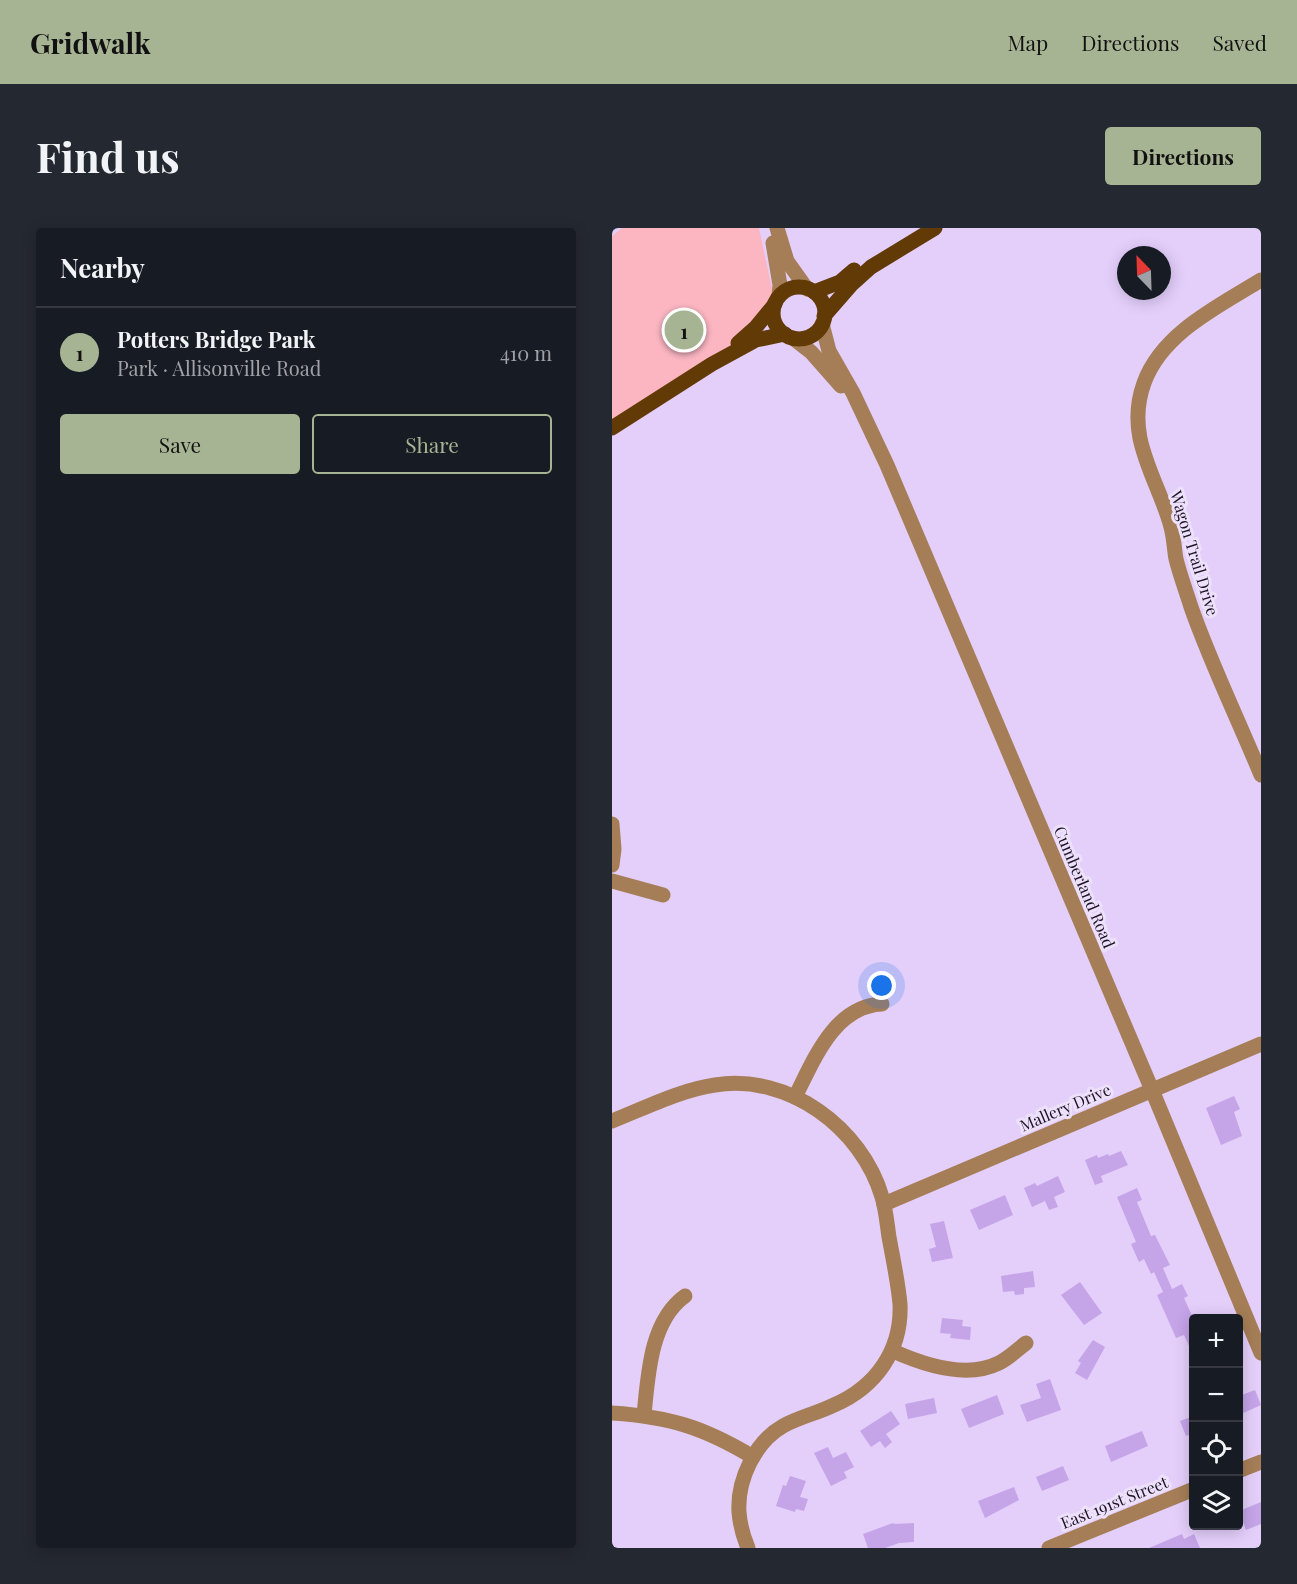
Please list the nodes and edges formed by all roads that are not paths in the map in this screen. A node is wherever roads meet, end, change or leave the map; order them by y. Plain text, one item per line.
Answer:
1 (772, 228) edge
2 (777, 228) edge
3 (934, 228) edge
4 (1261, 280) edge
5 (810, 291) junction
6 (777, 299) junction
7 (823, 320) junction
8 (789, 336) junction
9 (712, 364) junction
10 (612, 428) edge
11 (874, 437) junction
12 (1261, 775) edge
13 (612, 824) edge
14 (612, 865) edge
15 (612, 881) edge
16 (663, 895) dead end
17 (882, 1004) dead end
18 (1261, 1044) edge
19 (1152, 1090) junction
20 (795, 1097) junction
21 (612, 1121) edge
22 (884, 1204) junction
23 (685, 1296) dead end
24 (1026, 1343) dead end
25 (893, 1351) junction
26 (1261, 1353) edge
27 (612, 1413) edge
28 (644, 1415) junction
29 (753, 1456) junction
30 (1261, 1462) edge
31 (1243, 1469) edge
32 (1189, 1491) edge
33 (748, 1548) edge
34 (1048, 1548) edge

1 - 6 street
2 - 5 street
3 - 5 main road
3 - 7 main road
4 - 12 street, Wagon Trail Drive
5 - 6 main road
5 - 7 main road
6 - 8 main road
6 - 9 main road
7 - 8 main road
7 - 11 street, Cumberland Road
8 - 9 main road
8 - 11 street, Cumberland Road
9 - 10 main road
11 - 19 street, Cumberland Road
13 - 14 street
15 - 16 street
17 - 20 street
18 - 19 street, Mallery Drive
19 - 22 street, Mallery Drive
19 - 26 street, Cumberland Road
20 - 21 street
20 - 22 street
22 - 25 street
23 - 28 street
24 - 25 street
25 - 29 street
27 - 28 street
28 - 29 street
29 - 33 street
30 - 31 street
32 - 34 street, East 191st Street

